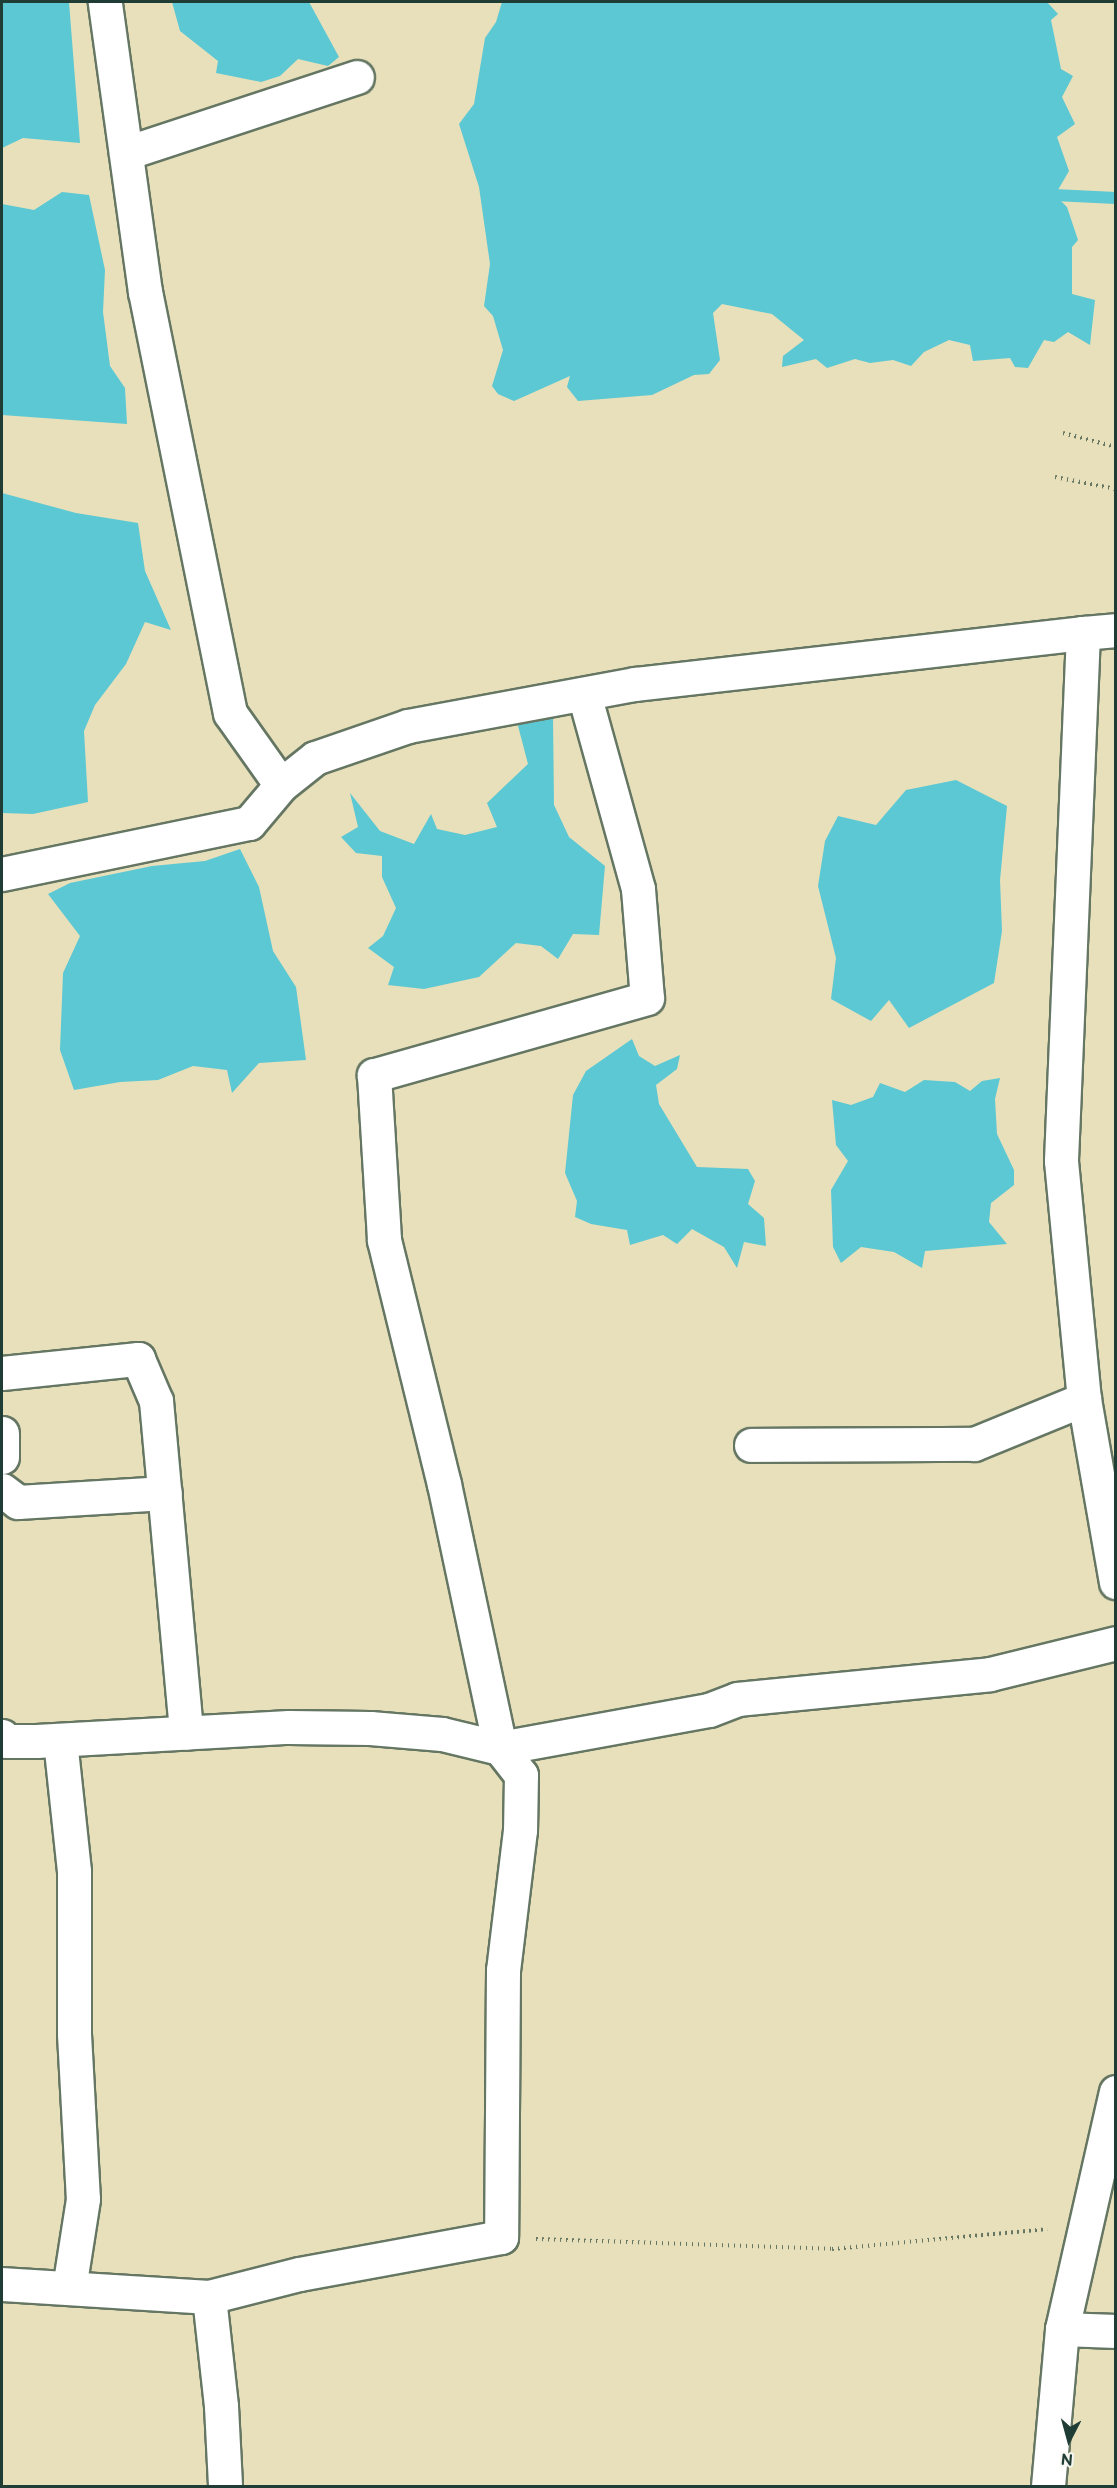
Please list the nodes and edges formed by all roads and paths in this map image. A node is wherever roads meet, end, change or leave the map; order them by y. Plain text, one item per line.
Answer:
1 (105, 2) edge
2 (357, 77) dead end
3 (126, 153) junction
4 (1063, 433) dead end
5 (1116, 447) edge
6 (1055, 477) dead end
7 (1116, 489) edge
8 (1116, 630) edge
9 (1083, 633) junction
10 (584, 694) junction
11 (281, 785) junction
12 (2, 874) edge
13 (2, 1373) edge
14 (1084, 1399) junction
15 (2, 1432) edge
16 (751, 1445) dead end
17 (2, 1457) edge
18 (2, 1490) edge
19 (165, 1493) junction
20 (1116, 1582) edge
21 (1116, 1643) edge
22 (186, 1733) junction
23 (2, 1736) edge
24 (60, 1740) junction
25 (500, 1748) junction
26 (1116, 2092) edge
27 (1086, 2225) junction
28 (501, 2237) junction
29 (2, 2284) edge
30 (69, 2288) junction
31 (209, 2297) junction
32 (1062, 2329) junction
33 (1116, 2331) edge
34 (225, 2487) edge
35 (1048, 2487) edge

1 - 3 street
2 - 3 street
3 - 11 street
4 - 5 path
6 - 7 path
8 - 9 street
9 - 10 street
9 - 14 street
10 - 11 street
10 - 25 street
11 - 12 street
13 - 19 street
14 - 16 street
14 - 20 street
15 - 17 street
18 - 19 street
19 - 22 street
21 - 25 street
22 - 24 street
22 - 25 street
23 - 24 street
24 - 30 street
25 - 28 street
26 - 27 street
27 - 28 path
27 - 32 street
28 - 31 street
29 - 30 street
30 - 31 street
31 - 34 street
32 - 33 street
32 - 35 street

